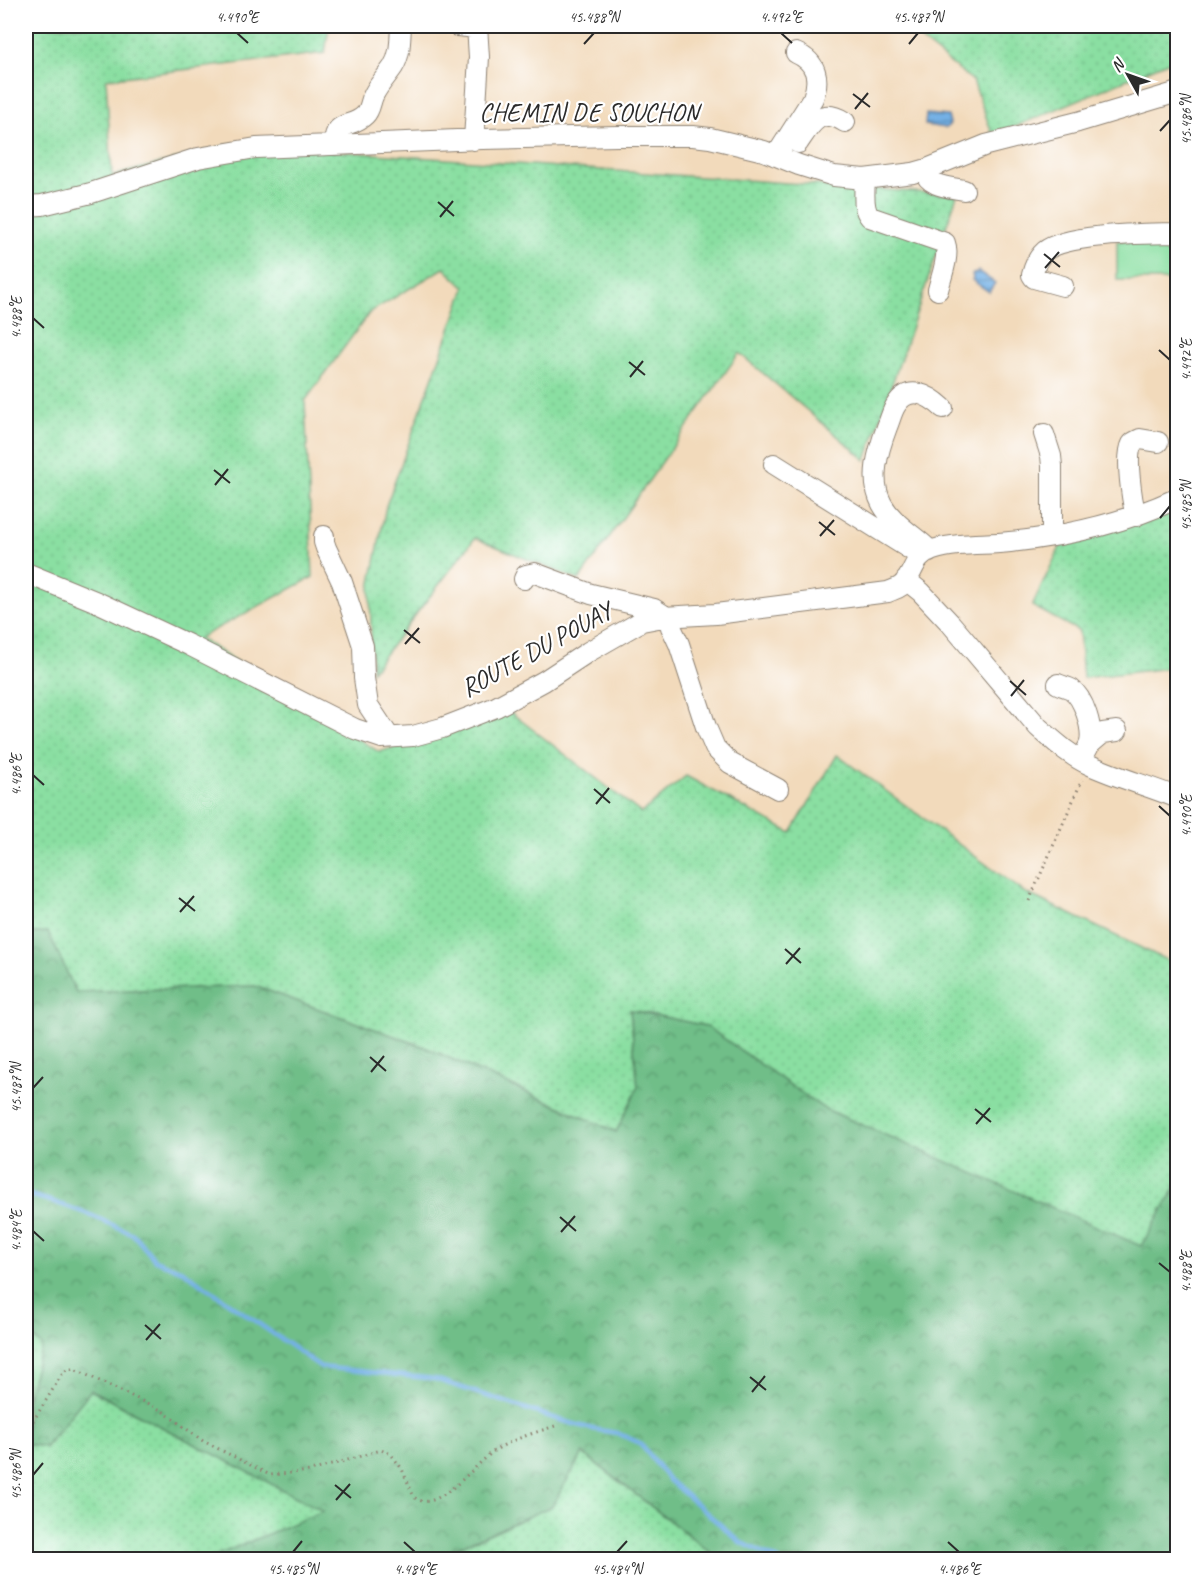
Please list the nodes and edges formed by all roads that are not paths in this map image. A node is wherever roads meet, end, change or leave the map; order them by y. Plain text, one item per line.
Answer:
1 (401, 26) edge
2 (457, 26) edge
3 (477, 27) edge
4 (796, 53) dead end
5 (1178, 92) edge
6 (845, 122) dead end
7 (474, 140) junction
8 (334, 145) junction
9 (781, 157) junction
10 (924, 170) junction
11 (864, 179) junction
12 (964, 190) dead end
13 (26, 206) edge
14 (1178, 233) edge
15 (1063, 286) dead end
16 (938, 290) dead end
17 (943, 408) dead end
18 (1044, 434) dead end
19 (1158, 442) dead end
20 (774, 464) dead end
21 (1178, 498) edge
22 (1136, 516) junction
23 (324, 536) dead end
24 (1052, 536) junction
25 (925, 554) junction
26 (26, 573) edge
27 (524, 579) dead end
28 (906, 580) junction
29 (666, 617) junction
30 (1058, 684) dead end
31 (1117, 731) dead end
32 (387, 737) junction
33 (1087, 756) junction
34 (778, 789) dead end
35 (1178, 798) edge

1 - 8 street
2 - 3 street
3 - 7 street
4 - 9 street
5 - 10 street, CHEMIN DE SOUCHON
6 - 9 street
7 - 8 street, CHEMIN DE SOUCHON
7 - 9 street, CHEMIN DE SOUCHON
8 - 13 street, CHEMIN DE SOUCHON
9 - 11 street, CHEMIN DE SOUCHON
10 - 11 street, CHEMIN DE SOUCHON
10 - 12 street
11 - 16 street
14 - 15 street
17 - 25 street
18 - 24 street
19 - 22 street
20 - 25 street
21 - 22 street
22 - 24 street
23 - 32 street
24 - 25 street
25 - 28 street
26 - 32 street, ROUTE DU POUAY
27 - 29 street
28 - 29 street, ROUTE DU POUAY
28 - 33 street
29 - 32 street, ROUTE DU POUAY
29 - 34 street
30 - 33 street
31 - 33 street
33 - 35 street

